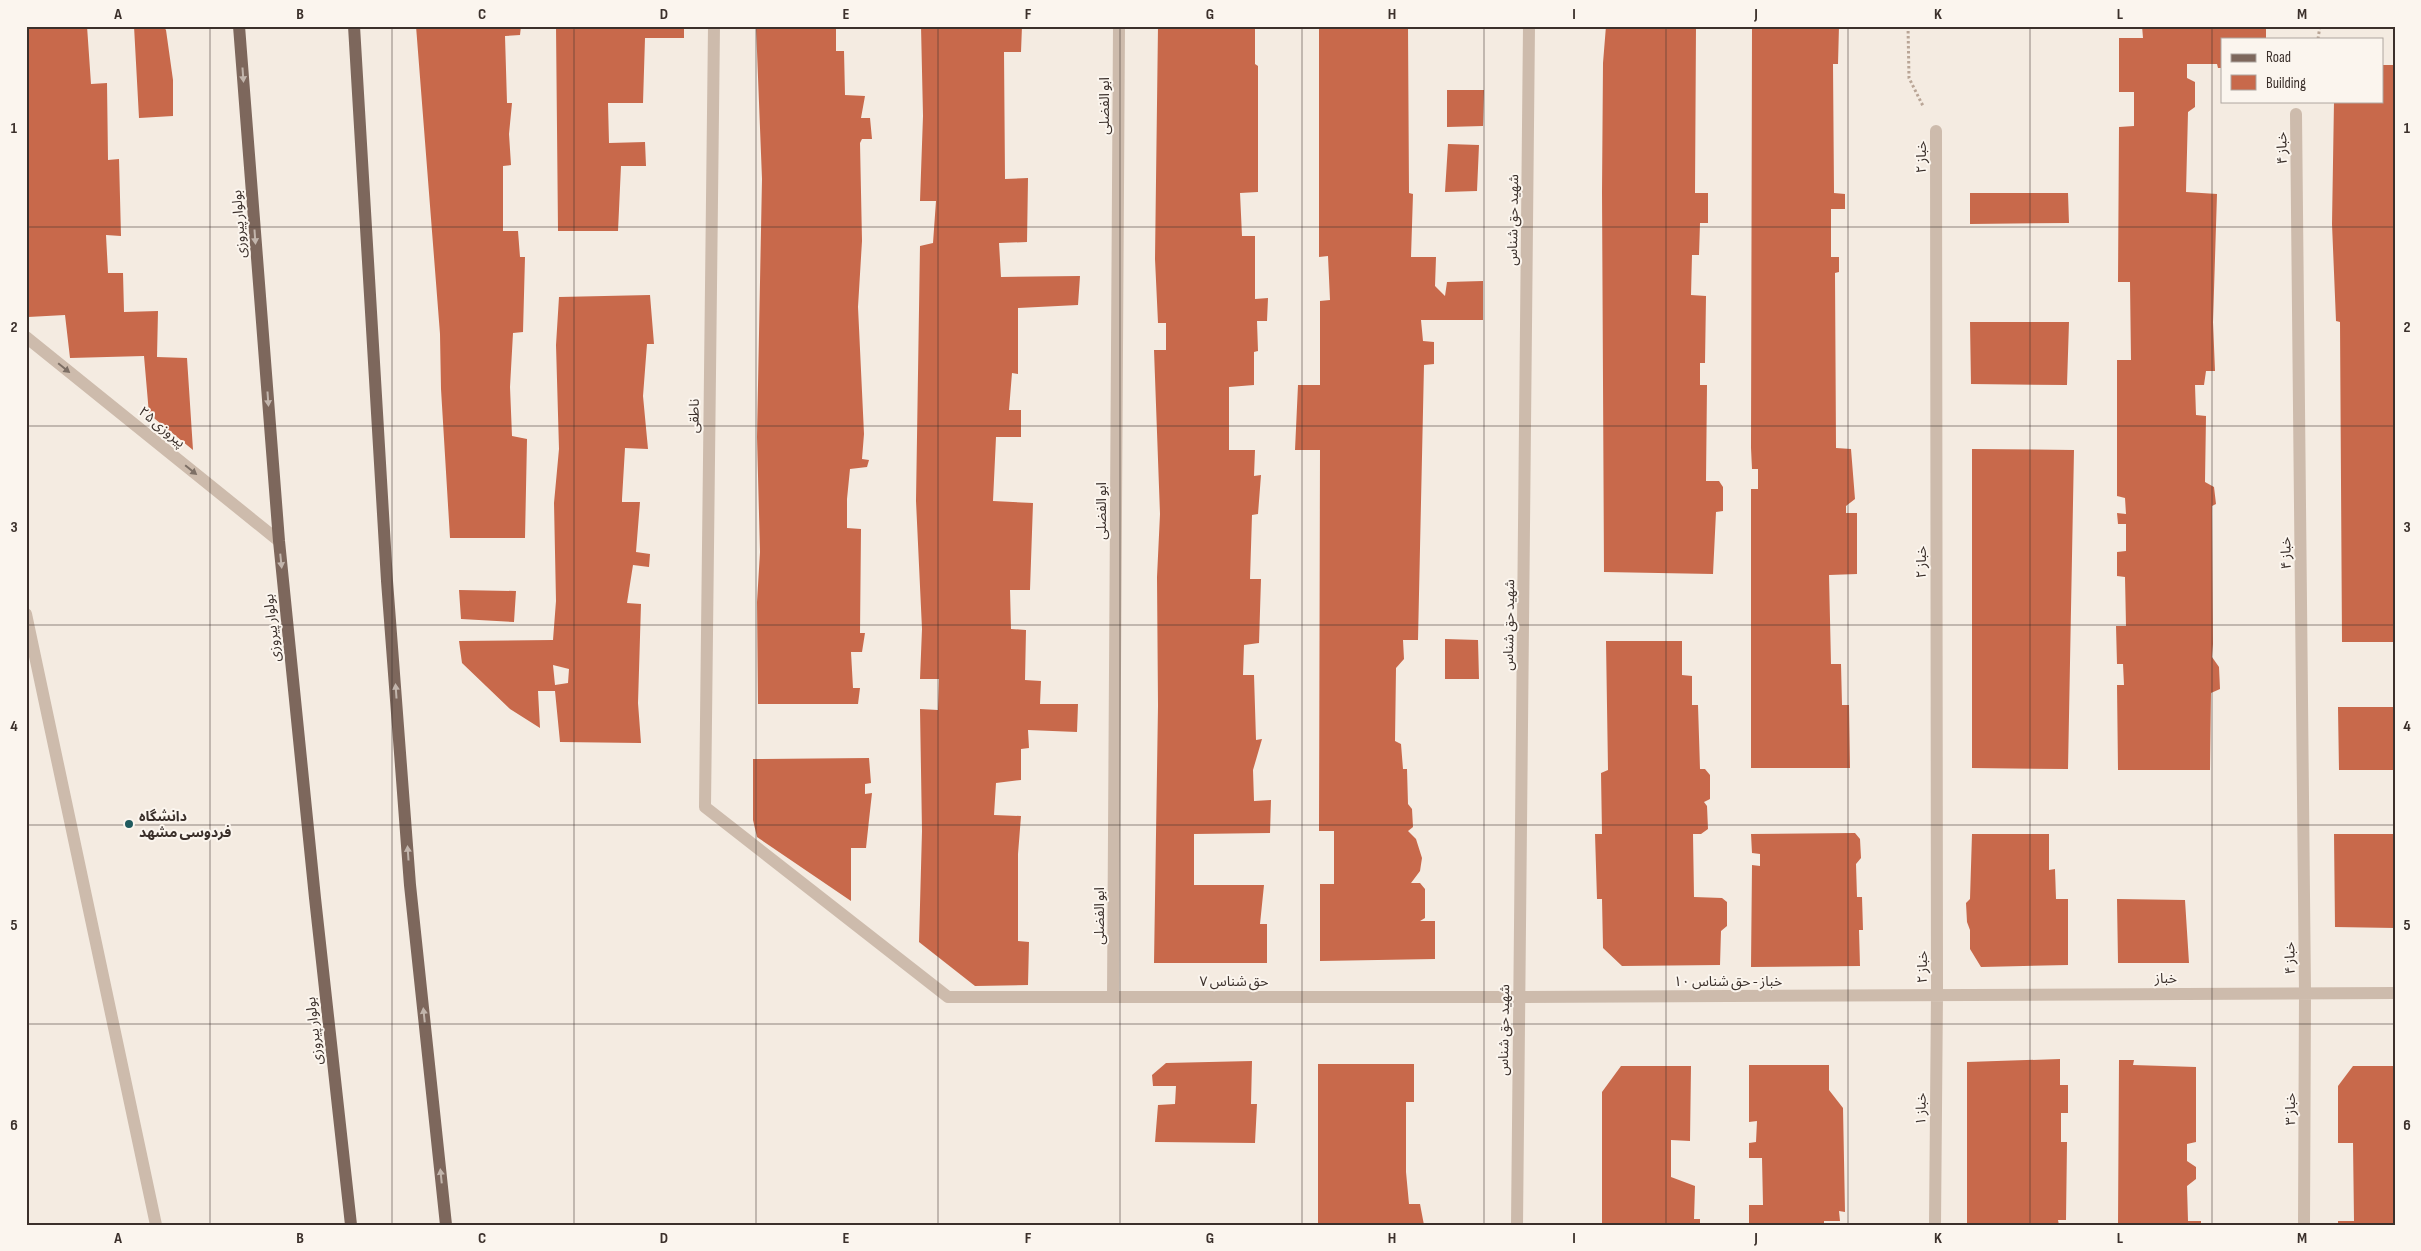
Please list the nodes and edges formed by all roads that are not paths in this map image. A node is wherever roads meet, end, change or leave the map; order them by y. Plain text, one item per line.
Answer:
1 (239, 26) edge
2 (354, 26) edge
3 (714, 26) edge
4 (1119, 26) edge
5 (1530, 26) edge
6 (2296, 114) dead end
7 (1936, 131) road end
8 (26, 337) edge
9 (279, 540) junction
10 (26, 614) edge
11 (2305, 993) junction
12 (2395, 993) edge
13 (1937, 994) junction
14 (1113, 996) junction
15 (948, 997) joint
16 (1520, 997) junction
17 (156, 1225) edge
18 (351, 1225) edge
19 (446, 1225) edge
20 (1517, 1225) edge
21 (1935, 1225) edge
22 (2304, 1225) edge

1 -> 9 main road, بولوار پیروزی
19 -> 2 main road
3 - 15 street, ناطقی
4 - 14 street, ابو الفضلی
5 - 16 street, شهید حق شناس
6 - 11 street, خباز ۴
7 - 13 street, خباز ۲
8 -> 9 street, پیروزی ۲۵
9 -> 18 main road, بولوار پیروزی
10 - 17 street
11 - 12 street, خباز
11 - 13 street, خباز
11 - 22 street, خباز ۳
13 - 16 street, خباز - حق شناس ۱۰
13 - 21 street, خباز ۱
14 - 15 street, حق شناس ۷
14 - 16 street, حق شناس ۷
16 - 20 street, شهید حق شناس

